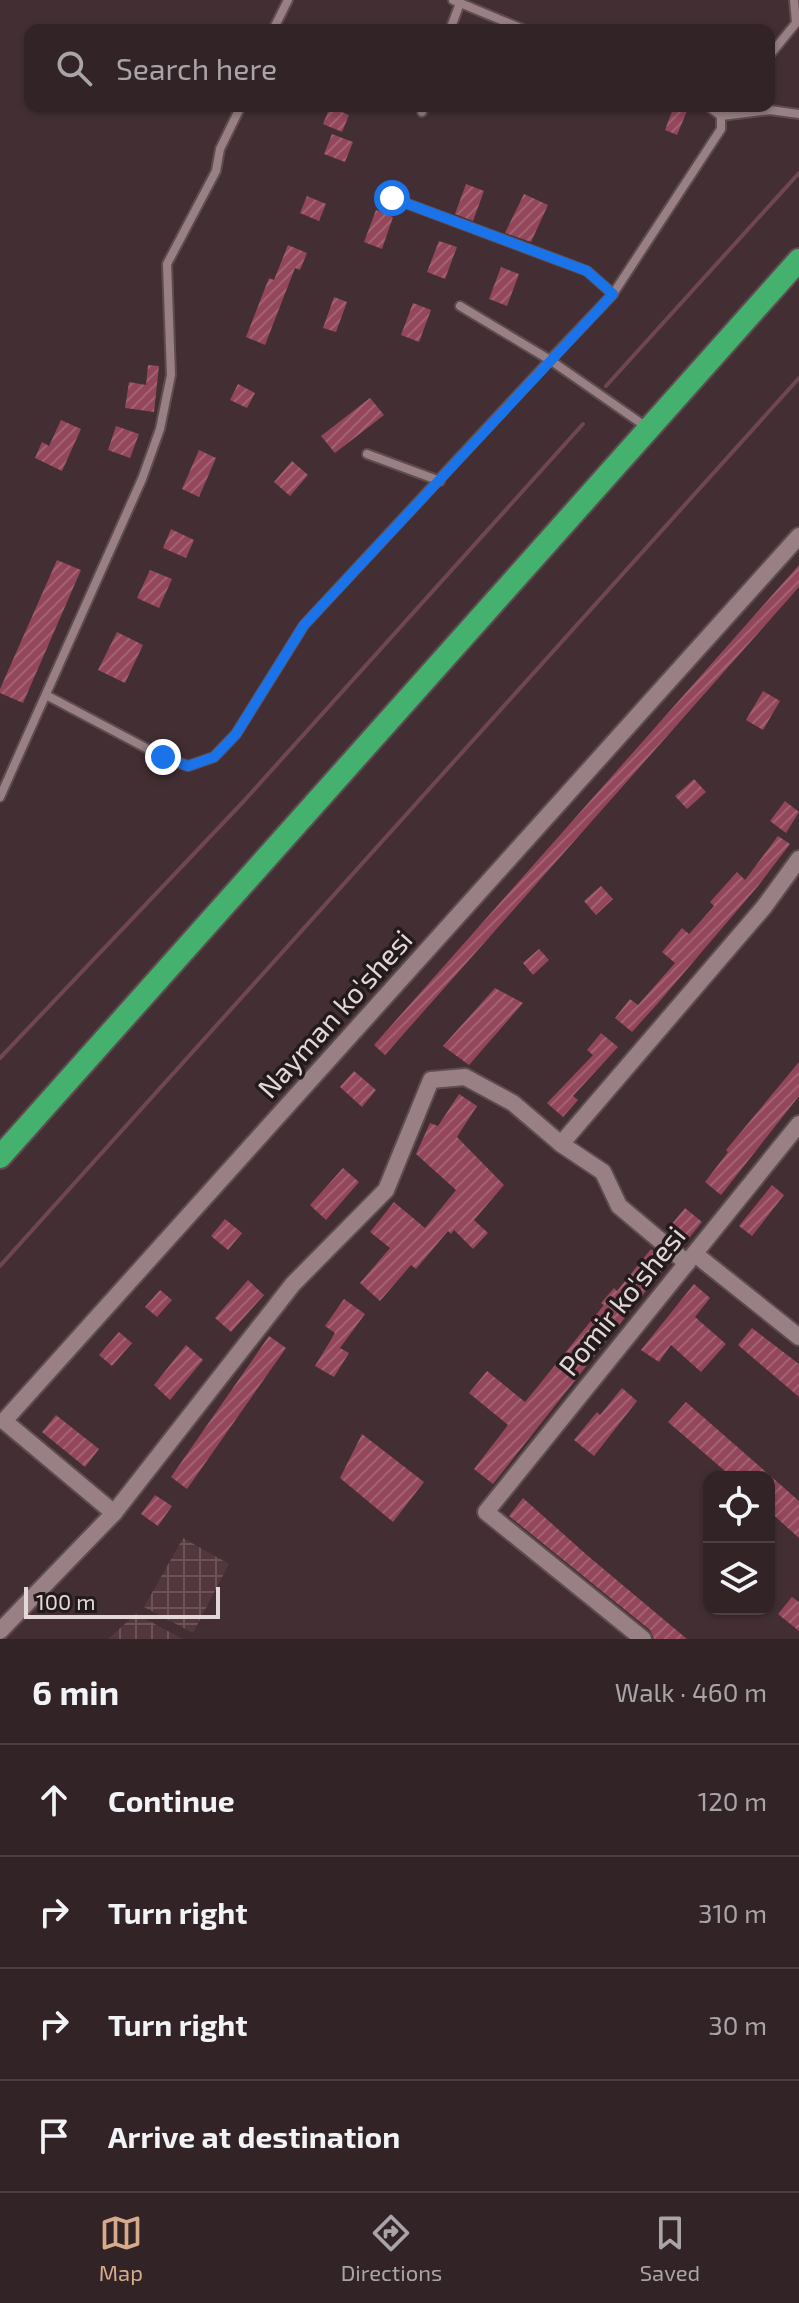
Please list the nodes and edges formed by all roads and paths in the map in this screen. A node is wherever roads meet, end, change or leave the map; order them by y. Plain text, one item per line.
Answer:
1 (288, 0) edge
2 (794, 0) edge
3 (457, 1) edge
4 (276, 24) edge
5 (451, 24) edge
6 (511, 24) edge
7 (775, 49) edge
8 (775, 111) edge
9 (238, 112) edge
10 (716, 112) edge
11 (724, 112) edge
12 (754, 112) edge
13 (799, 114) edge
14 (721, 116) junction
15 (392, 198) dead end
16 (799, 260) edge
17 (613, 294) junction
18 (460, 306) dead end
19 (550, 360) junction
20 (649, 428) junction
21 (367, 454) dead end
22 (440, 481) junction
23 (799, 536) edge
24 (46, 695) junction
25 (0, 797) edge
26 (799, 859) edge
27 (799, 1124) edge
28 (561, 1144) junction
29 (0, 1157) edge
30 (691, 1259) junction
31 (799, 1337) edge
32 (114, 1513) junction
33 (0, 1631) edge
34 (643, 1639) edge

1 - 4 lane
2 - 7 lane
3 - 5 lane
3 - 6 lane
8 - 13 lane
9 - 24 lane
10 - 14 lane
11 - 14 lane
12 - 14 lane
14 - 17 lane
15 - 17 lane
16 - 20 highway
17 - 19 lane
18 - 19 lane
19 - 20 lane
19 - 22 lane
20 - 29 highway
21 - 22 lane
22 - 24 lane
23 - 32 street, Nayman ko'shesi
24 - 25 lane
26 - 28 street
27 - 30 street, Pomir ko'shesi
28 - 30 street
28 - 32 street
30 - 31 street
30 - 34 street, Pomir ko'shesi
32 - 33 street

